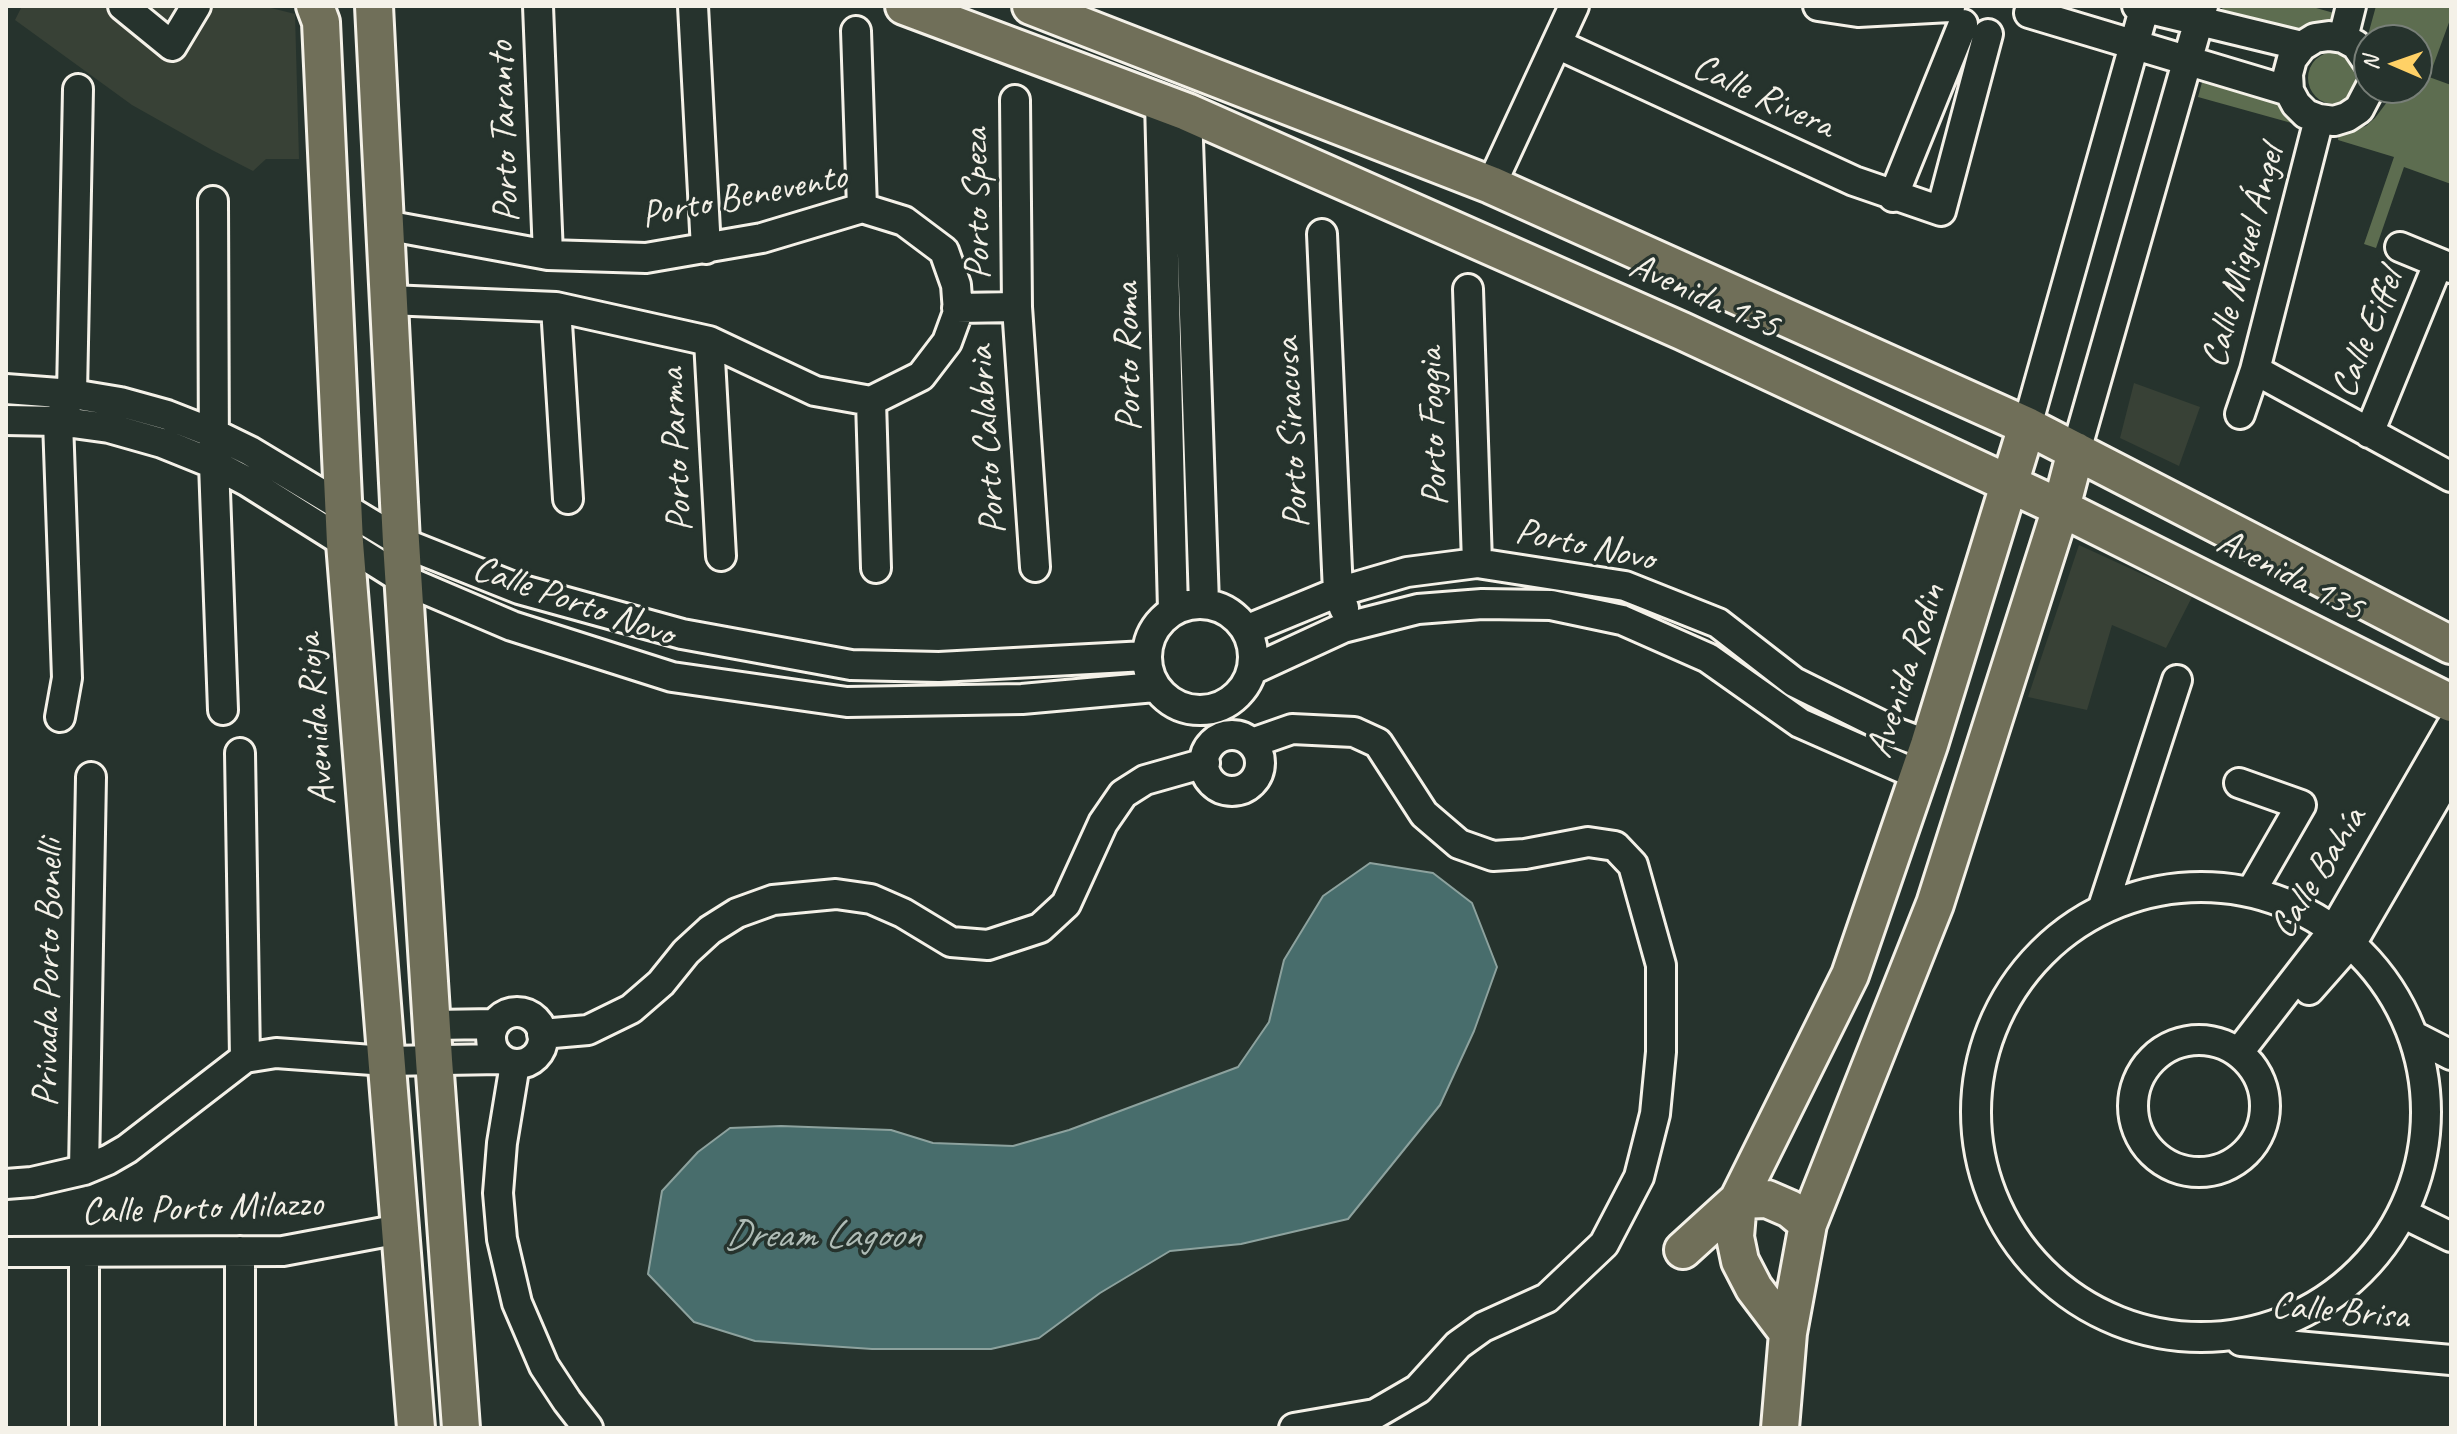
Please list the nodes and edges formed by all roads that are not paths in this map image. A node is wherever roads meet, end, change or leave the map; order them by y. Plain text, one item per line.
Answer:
1 (123, 6) edge
2 (196, 6) edge
3 (315, 6) edge
4 (374, 6) edge
5 (538, 6) edge
6 (693, 6) edge
7 (904, 6) edge
8 (1031, 6) edge
9 (1574, 6) edge
10 (1818, 6) edge
11 (2351, 6) edge
12 (2142, 7) edge
13 (2030, 9) edge
14 (2201, 14) edge
15 (1963, 18) edge
16 (856, 31) dead end
17 (2343, 38) junction
18 (2353, 43) edge
19 (1557, 44) junction
20 (2134, 44) junction
21 (2302, 46) junction
22 (2188, 61) junction
23 (78, 89) dead end
24 (2289, 91) junction
25 (1015, 100) dead end
26 (2362, 104) edge
27 (1174, 107) junction
28 (2319, 119) junction
29 (1176, 176) junction
30 (1491, 185) junction
31 (1893, 197) junction
32 (213, 201) dead end
33 (862, 208) junction
34 (385, 225) junction
35 (1322, 234) dead end
36 (2400, 247) dead end
37 (706, 249) junction
38 (548, 255) junction
39 (2444, 266) edge
40 (1468, 289) dead end
41 (389, 300) junction
42 (556, 307) junction
43 (1017, 307) junction
44 (957, 308) junction
45 (709, 341) junction
46 (2255, 370) junction
47 (6, 389) edge
48 (72, 394) junction
49 (871, 401) junction
50 (2240, 414) dead end
51 (6, 420) edge
52 (58, 421) junction
53 (2027, 426) junction
54 (213, 433) junction
55 (2369, 433) junction
56 (2076, 451) junction
57 (214, 464) junction
58 (2451, 477) edge
59 (2010, 485) junction
60 (568, 499) dead end
61 (343, 506) junction
62 (2061, 508) junction
63 (401, 542) junction
64 (345, 543) junction
65 (721, 556) dead end
66 (1477, 563) junction
67 (1035, 567) dead end
68 (876, 568) dead end
69 (404, 580) junction
70 (1338, 592) junction
71 (1204, 603) junction
72 (1173, 610) junction
73 (1351, 626) junction
74 (1246, 630) junction
75 (2451, 645) edge
76 (1146, 656) junction
77 (1252, 670) junction
78 (2177, 680) dead end
79 (1155, 687) junction
80 (223, 710) dead end
81 (60, 717) dead end
82 (2450, 721) edge
83 (1252, 743) junction
84 (240, 753) dead end
85 (1923, 760) junction
86 (1205, 763) junction
87 (2451, 772) edge
88 (91, 777) dead end
89 (2239, 783) dead end
90 (2252, 890) junction
91 (2103, 907) junction
92 (2345, 934) junction
93 (495, 1024) junction
94 (433, 1025) junction
95 (542, 1034) junction
96 (2414, 1036) junction
97 (2451, 1055) edge
98 (2243, 1056) junction
99 (245, 1058) junction
100 (434, 1060) junction
101 (386, 1061) junction
102 (508, 1061) junction
103 (84, 1170) junction
104 (6, 1184) edge
105 (1738, 1200) junction
106 (2404, 1214) junction
107 (1808, 1224) junction
108 (400, 1229) junction
109 (2451, 1237) edge
110 (1683, 1250) dead end
111 (240, 1251) junction
112 (6, 1252) edge
113 (84, 1252) junction
114 (1788, 1333) junction
115 (2221, 1339) junction
116 (2451, 1360) edge
117 (84, 1428) edge
118 (240, 1428) edge
119 (416, 1428) edge
120 (461, 1428) edge
121 (588, 1428) edge
122 (1294, 1428) edge
123 (1780, 1428) edge

1 - 2 street
3 - 61 main road, Avenida Rioja
4 - 34 main road
5 - 38 street, Porto Taranto
6 - 37 street
7 - 27 main road, Avenida 135
8 - 30 main road, Avenida 135
9 - 19 street
10 - 15 street
11 - 17 street
12 - 14 street
12 - 20 street, Avenida Rodin
13 - 15 street
13 - 20 street
14 - 21 street
14 - 22 street
15 - 31 street
15 - 31 street, Calle Rivera
16 - 33 street
17 - 18 street
17 - 21 street
19 - 30 street
19 - 31 street, Calle Rivera
20 - 22 street
20 - 53 street, Avenida Rodin
21 - 24 street
22 - 24 street
22 - 56 street
23 - 48 street
24 - 28 street
25 - 43 street, Porto Speza
26 - 28 street
27 - 29 street, Porto Roma
27 - 59 main road, Avenida 135
28 - 46 street, Calle Miguel Ángel
29 - 71 street, Porto Roma
29 - 72 street, Porto Roma
30 - 53 main road, Avenida 135
32 - 54 street
33 - 37 street, Porto Benevento
33 - 44 street, Porto Benevento
34 - 38 street, Porto Benevento
34 - 41 main road
35 - 70 street, Porto Siracusa
36 - 39 street
37 - 38 street, Porto Benevento
39 - 55 street, Calle Eiffel
40 - 66 street, Porto Foggia
41 - 42 street
41 - 63 main road
42 - 45 street
42 - 60 street
43 - 44 street
43 - 67 street, Porto Calabria
44 - 49 street, Porto Benevento
45 - 49 street
45 - 65 street, Porto Parma
46 - 50 street, Calle Miguel Ángel
46 - 55 street
47 - 48 street, Calle Porto Novo
48 - 52 street
48 - 54 street, Calle Porto Novo
49 - 68 street
51 - 52 street, Calle Porto Novo
52 - 57 street, Calle Porto Novo
52 - 81 street
53 - 56 main road, Avenida 135
53 - 59 main road, Avenida Rodin
54 - 57 street
54 - 61 street, Calle Porto Novo
55 - 58 street
56 - 62 main road
56 - 75 main road, Avenida 135
57 - 64 street, Calle Porto Novo
57 - 80 street
59 - 62 main road, Avenida 135
59 - 85 main road, Avenida Rodin
61 - 63 street, Calle Porto Novo
61 - 64 main road, Avenida Rioja
62 - 82 main road, Avenida 135
62 - 107 main road
63 - 69 main road
63 - 76 street, Calle Porto Novo
64 - 69 street, Calle Porto Novo
64 - 101 main road, Avenida Rioja
66 - 70 street, Porto Novo
66 - 85 street, Porto Novo
69 - 79 street, Calle Porto Novo
69 - 94 main road
70 - 73 street, Porto Siracusa
70 - 74 street, Porto Novo
71 - 72 street
71 - 74 street
72 - 76 street
73 - 77 street, Porto Novo
73 - 85 street, Porto Novo
74 - 77 street
76 - 79 street
77 - 79 street
78 - 91 street
82 - 92 street, Calle Bahía
83 - 86 street
83 - 86 street
83 - 122 street
84 - 99 street
85 - 105 main road, Avenida Rodin
86 - 95 street
87 - 92 street, Calle Bahía
88 - 103 street, Privada Porto Bonelli
89 - 90 street
90 - 91 street, Calle Brisa
90 - 92 street, Calle Brisa
91 - 115 street, Calle Brisa
92 - 96 street
92 - 98 street, Calle Bahía
93 - 94 street
93 - 95 street
93 - 102 street
94 - 100 main road
95 - 102 street
96 - 97 street
96 - 106 street
98 - 98 street
99 - 101 street
99 - 103 street, Calle Porto Milazzo
100 - 101 street
100 - 102 street
100 - 120 main road
101 - 108 main road, Avenida Rioja
102 - 121 street
103 - 104 street, Calle Porto Milazzo
105 - 107 main road
105 - 110 main road
105 - 114 main road, Avenida Rodin
106 - 109 street
106 - 115 street
107 - 114 main road
108 - 111 street, Calle Porto Milazzo
108 - 119 main road, Avenida Rioja
111 - 113 street, Calle Porto Milazzo
111 - 118 street
112 - 113 street, Calle Porto Milazzo
113 - 117 street
114 - 123 main road
115 - 116 street, Calle Brisa

